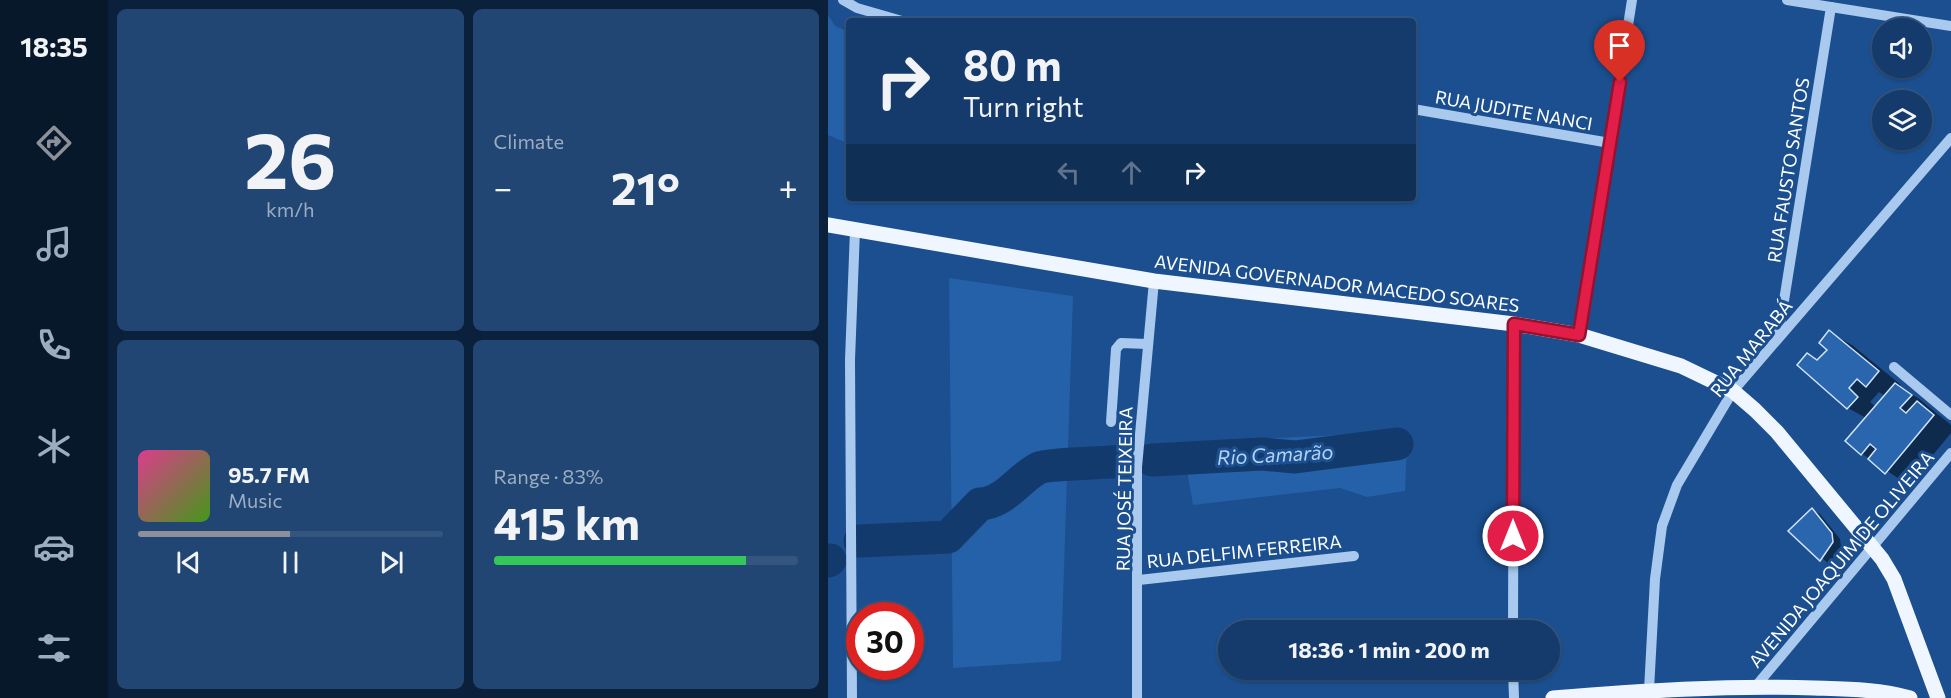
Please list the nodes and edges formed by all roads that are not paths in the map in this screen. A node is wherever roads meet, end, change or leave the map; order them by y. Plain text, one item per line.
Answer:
1 (843, 0) edge
2 (1632, 0) edge
3 (1787, 0) edge
4 (1831, 7) junction
5 (892, 18) edge
6 (1951, 26) edge
7 (1416, 110) edge
8 (1951, 138) edge
9 (1610, 143) junction
10 (828, 225) edge
11 (855, 230) junction
12 (1154, 281) junction
13 (1514, 324) junction
14 (1579, 335) junction
15 (1778, 339) junction
16 (1147, 344) junction
17 (1894, 367) dead end
18 (1733, 391) junction
19 (1951, 416) edge
20 (1111, 422) dead end
21 (1951, 453) edge
22 (1873, 545) junction
23 (1354, 556) dead end
24 (1139, 580) junction
25 (1513, 620) edge
26 (1513, 680) edge
27 (1756, 686) junction
28 (1641, 693) edge
29 (852, 698) edge
30 (1137, 698) edge
31 (1514, 698) edge
32 (1553, 698) edge
33 (1910, 698) edge
34 (1938, 698) edge

1 - 5 street
2 - 9 street
3 - 4 street
4 - 6 street
4 - 15 street, RUA FAUSTO SANTOS
7 - 9 street, RUA JUDITE NANCI
8 - 15 street, RUA MARABÁ
9 - 14 street
10 - 11 main road, AVENIDA GOVERNADOR MACEDO SOARES
11 - 12 main road, AVENIDA GOVERNADOR MACEDO SOARES
11 - 29 street
12 - 13 main road, AVENIDA GOVERNADOR MACEDO SOARES
12 - 16 street, RUA JOSÉ TEIXEIRA
13 - 14 main road, AVENIDA GOVERNADOR MACEDO SOARES
13 - 25 street
14 - 18 main road, AVENIDA GOVERNADOR MACEDO SOARES
15 - 18 street, RUA MARABÁ
16 - 20 street
16 - 24 street, RUA JOSÉ TEIXEIRA
17 - 19 street
18 - 22 main road, AVENIDA GOVERNADOR MACEDO SOARES
18 - 28 street, RUA MARABÁ
21 - 22 street, AVENIDA JOAQUIM DE OLIVEIRA
22 - 27 street, AVENIDA JOAQUIM DE OLIVEIRA
22 - 34 main road, AVENIDA GOVERNADOR MACEDO SOARES
23 - 24 street, RUA DELFIM FERREIRA
24 - 30 street, RUA JOSÉ TEIXEIRA
26 - 31 street
27 - 28 main road
27 - 33 main road
28 - 32 main road

